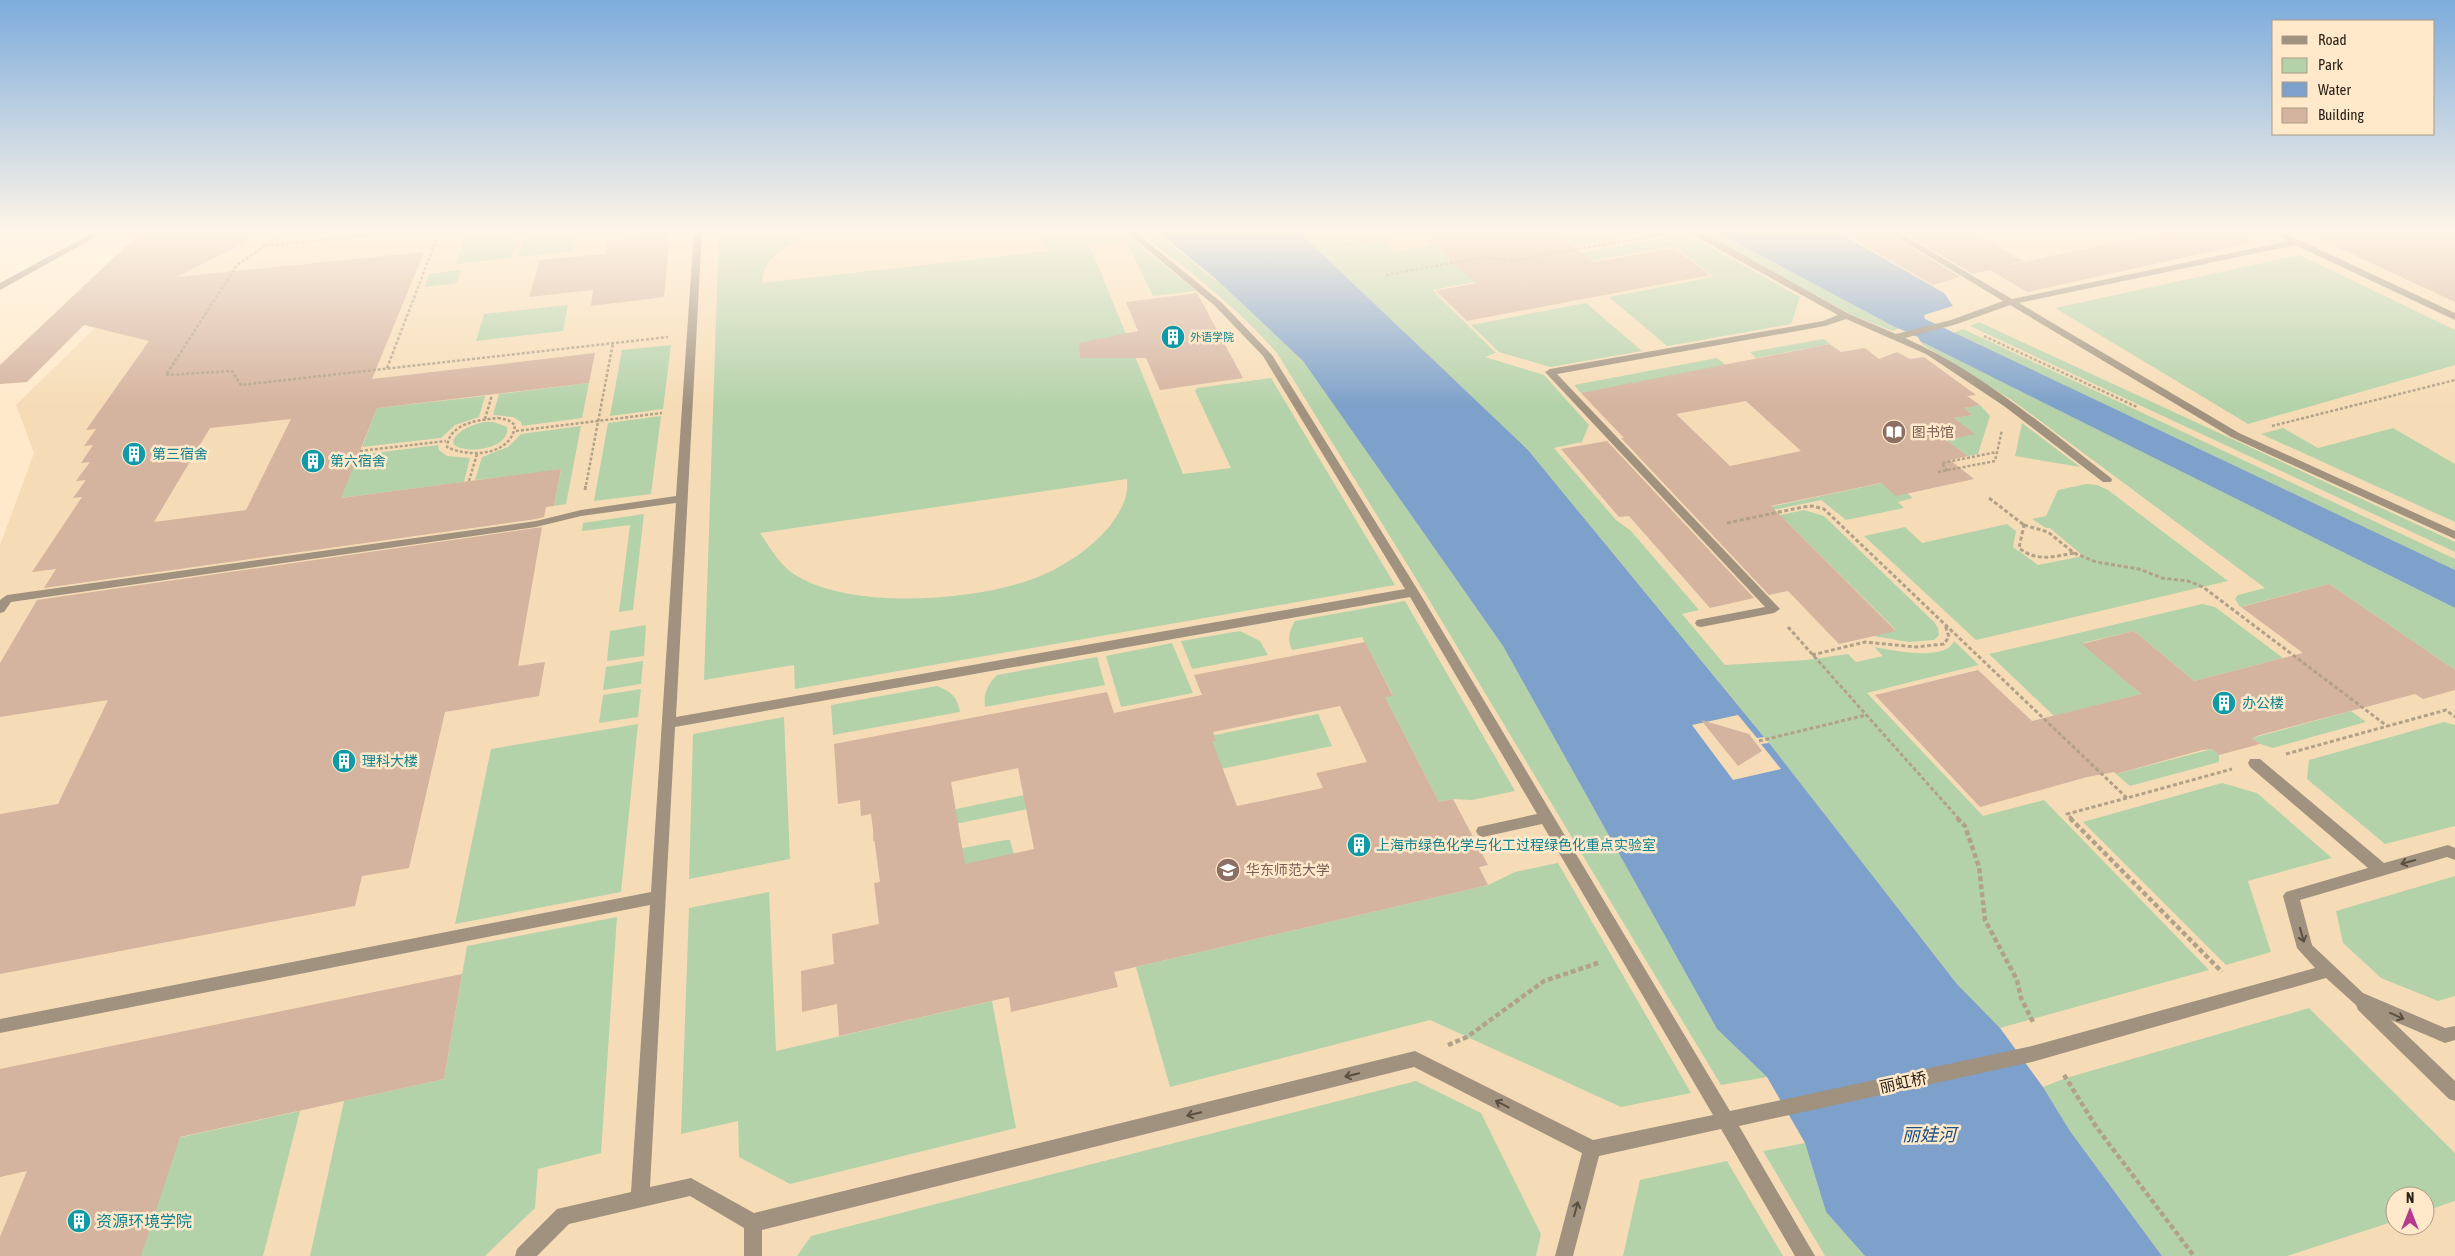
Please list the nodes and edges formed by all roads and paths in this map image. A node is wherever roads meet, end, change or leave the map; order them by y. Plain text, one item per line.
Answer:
1 (222, 289) edge
2 (417, 289) edge
3 (696, 289) edge
4 (1204, 289) edge
5 (1797, 289) edge
6 (1988, 289) edge
7 (2074, 289) edge
8 (2395, 289) edge
9 (2010, 302) junction
10 (1846, 316) junction
11 (2455, 317) edge
12 (694, 334) junction
13 (1897, 336) junction
14 (613, 343) junction
15 (387, 368) junction
16 (2455, 380) edge
17 (492, 395) dead end
18 (2008, 404) junction
19 (687, 410) junction
20 (485, 419) junction
21 (598, 421) junction
22 (516, 431) junction
23 (2236, 435) junction
24 (446, 441) junction
25 (360, 451) dead end
26 (1997, 452) junction
27 (477, 454) junction
28 (1947, 471) junction
29 (1938, 472) dead end
30 (2107, 480) dead end
31 (469, 481) dead end
32 (1989, 498) dead end
33 (681, 499) junction
34 (581, 513) junction
35 (2024, 526) junction
36 (1699, 529) junction
37 (2455, 535) edge
38 (2074, 553) junction
39 (1413, 592) junction
40 (0, 609) edge
41 (1774, 609) junction
42 (1944, 622) junction
43 (1702, 623) dead end
44 (1811, 655) junction
45 (1866, 715) junction
46 (2455, 716) edge
47 (668, 723) junction
48 (2387, 727) junction
49 (1759, 741) dead end
50 (2255, 763) junction
51 (2128, 798) junction
52 (1547, 817) junction
53 (1483, 831) dead end
54 (2455, 854) edge
55 (2381, 870) junction
56 (658, 897) junction
57 (1627, 953) junction
58 (2328, 971) junction
59 (2244, 994) junction
60 (2357, 998) junction
61 (0, 1026) edge
62 (2455, 1033) edge
63 (2039, 1052) junction
64 (1415, 1059) junction
65 (2455, 1092) edge
66 (1726, 1120) junction
67 (1592, 1150) junction
68 (640, 1198) junction
69 (753, 1224) junction
70 (524, 1256) edge
71 (753, 1256) edge
72 (1564, 1256) edge
73 (1806, 1256) edge
74 (2194, 1256) edge

1 - 15 path
2 - 15 path
3 - 12 street
4 - 39 street
5 - 10 street
6 - 9 street
7 - 9 street
8 - 11 street
9 - 13 street
9 - 23 street
10 - 13 street
10 - 36 street
12 - 14 path
12 - 19 street
13 - 18 street
14 - 15 path
14 - 21 path
16 - 23 path
17 - 20 path
18 - 26 path
18 - 30 street
19 - 21 path
19 - 33 street
20 - 22 path
20 - 24 path
21 - 22 path
21 - 34 path
22 - 27 path
23 - 37 street
24 - 25 path
24 - 27 path
26 - 28 path
26 - 28 path
27 - 31 path
28 - 29 path
32 - 35 path
33 - 34 street
33 - 47 street
34 - 40 street
35 - 38 path
35 - 38 path
36 - 41 street
36 - 42 path
38 - 48 path
39 - 47 street
39 - 52 street
41 - 43 street
41 - 44 path
42 - 44 path
42 - 51 path
44 - 45 path
45 - 49 path
45 - 63 path
46 - 48 path
47 - 56 street
48 - 50 path
50 - 51 path
50 - 55 street
51 - 59 path
52 - 53 street
52 - 57 street
54 -> 55 street
55 -> 58 street
56 - 61 street
56 - 68 street
57 - 64 path
57 - 66 street
58 - 59 street, 丽虹桥
58 - 60 street
59 - 63 street, 丽虹桥
60 -> 62 street
60 - 65 street
63 - 66 street, 丽虹桥
63 - 74 path
67 -> 64 street
64 -> 69 street
66 - 67 street, 丽虹桥
66 - 73 street
72 -> 67 street
68 - 69 street
68 - 70 street
69 - 71 street

